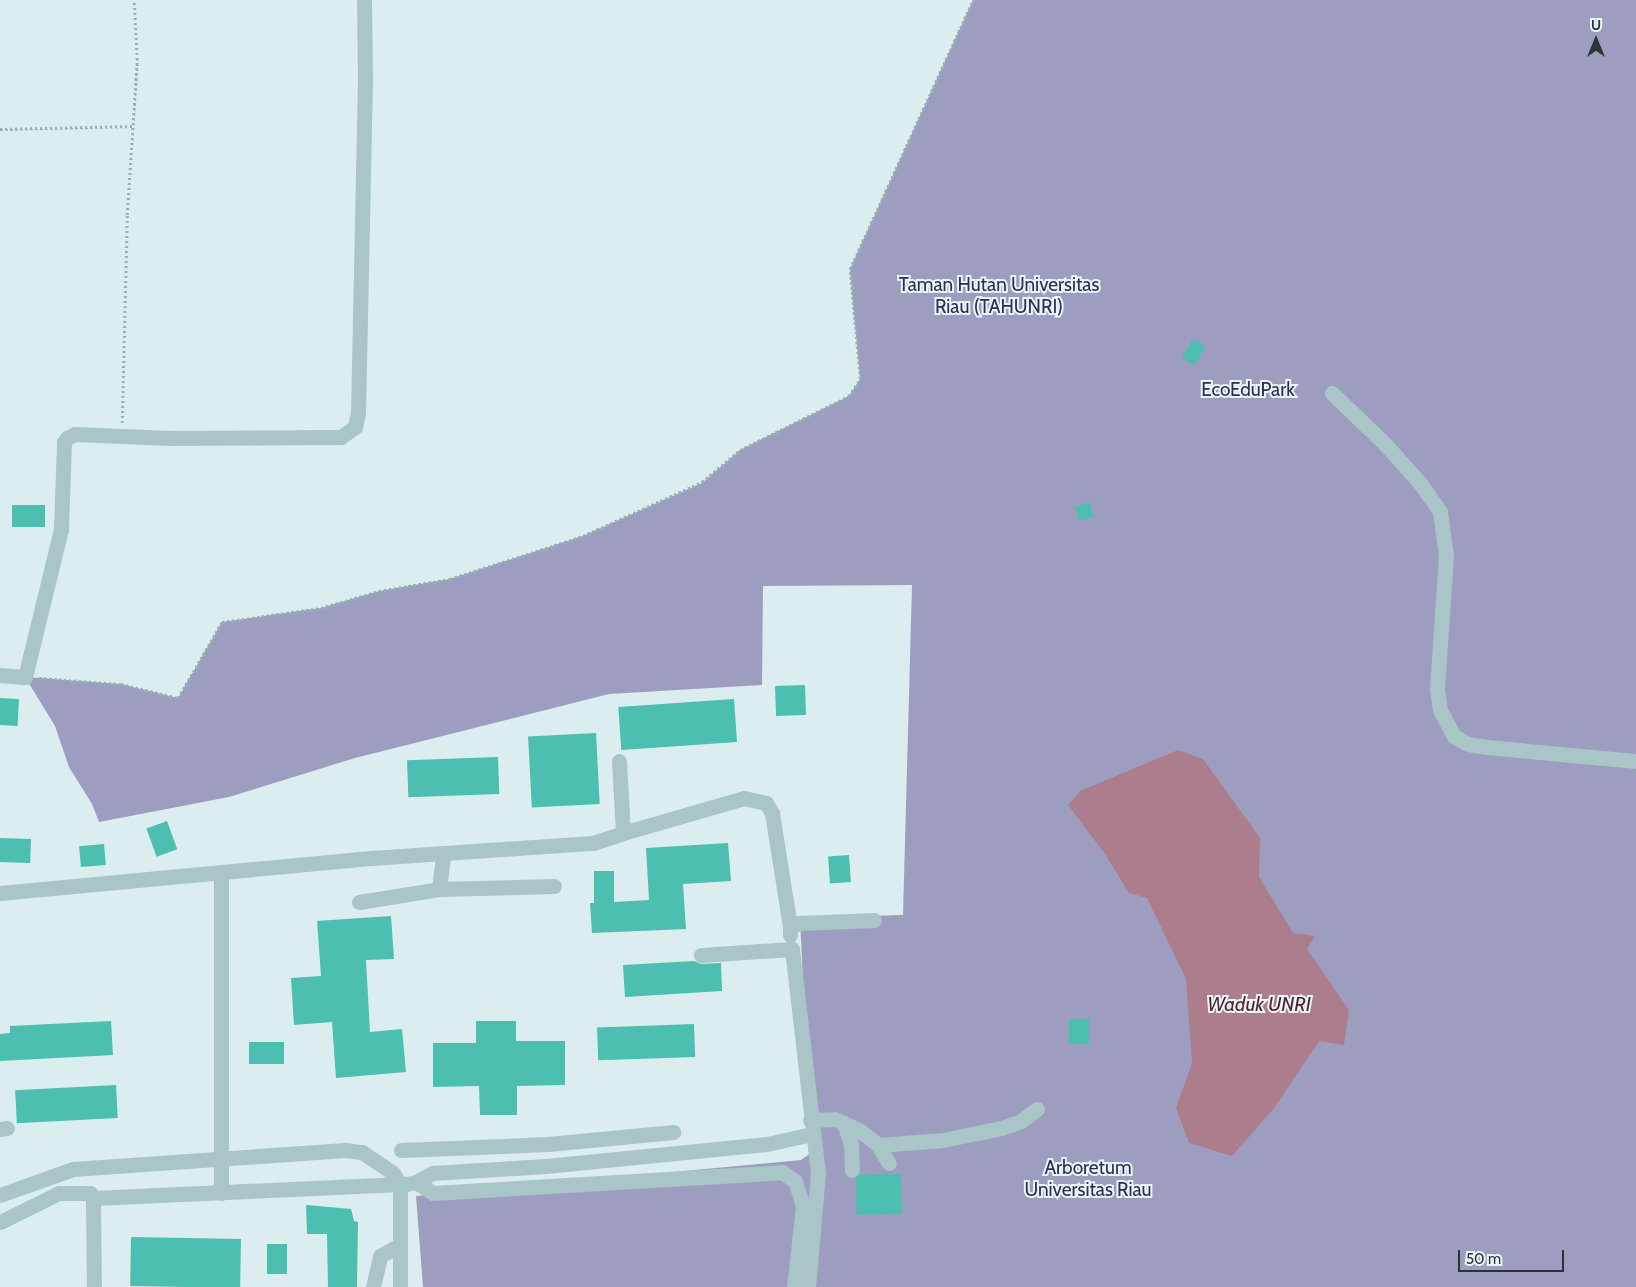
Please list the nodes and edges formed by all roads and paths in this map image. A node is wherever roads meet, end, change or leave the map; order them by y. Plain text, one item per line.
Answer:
1 (134, 0) edge
2 (364, 0) edge
3 (973, 0) edge
4 (133, 126) junction
5 (0, 129) edge
6 (1332, 392) dead end
7 (122, 437) junction
8 (0, 675) edge
9 (26, 677) junction
10 (619, 761) dead end
11 (1636, 761) edge
12 (623, 833) junction
13 (443, 854) junction
14 (222, 873) junction
15 (554, 886) dead end
16 (440, 889) junction
17 (0, 892) edge
18 (359, 902) dead end
19 (874, 920) dead end
20 (790, 927) junction
21 (792, 949) junction
22 (702, 955) dead end
23 (1037, 1109) dead end
24 (844, 1124) junction
25 (811, 1127) junction
26 (673, 1132) dead end
27 (548, 1144) junction
28 (878, 1145) junction
29 (485, 1148) junction
30 (401, 1150) dead end
31 (221, 1159) junction
32 (889, 1163) dead end
33 (546, 1166) junction
34 (486, 1169) junction
35 (852, 1170) dead end
36 (416, 1182) junction
37 (400, 1184) junction
38 (222, 1193) junction
39 (0, 1197) edge
40 (93, 1198) junction
41 (45, 1199) junction
42 (0, 1222) edge
43 (398, 1246) junction
44 (94, 1287) edge
45 (373, 1287) edge
46 (400, 1287) edge
47 (794, 1287) edge
48 (808, 1287) edge

1 - 4 path
2 - 7 street
3 - 9 path
4 - 5 path
4 - 7 path
6 - 11 street
7 - 9 street
8 - 9 street
10 - 12 street
12 - 13 street
12 - 20 street
13 - 14 street
13 - 16 street
14 - 17 street
14 - 31 street
15 - 16 street
16 - 18 street
19 - 20 street
20 - 21 street
21 - 22 street
21 - 25 street
23 - 28 street
24 - 25 street
24 - 28 street
24 - 35 street
25 - 33 street
25 - 48 street
26 - 27 street
27 - 29 street
27 - 33 street
28 - 32 street
29 - 30 street
29 - 34 street
31 - 37 street
31 - 38 street
31 - 39 street
33 - 34 street
34 - 36 street
36 - 37 street
36 - 47 street
37 - 38 street
37 - 43 street
38 - 40 street
39 - 41 street
40 - 41 street
40 - 44 street
41 - 42 street
43 - 45 street
43 - 46 street

